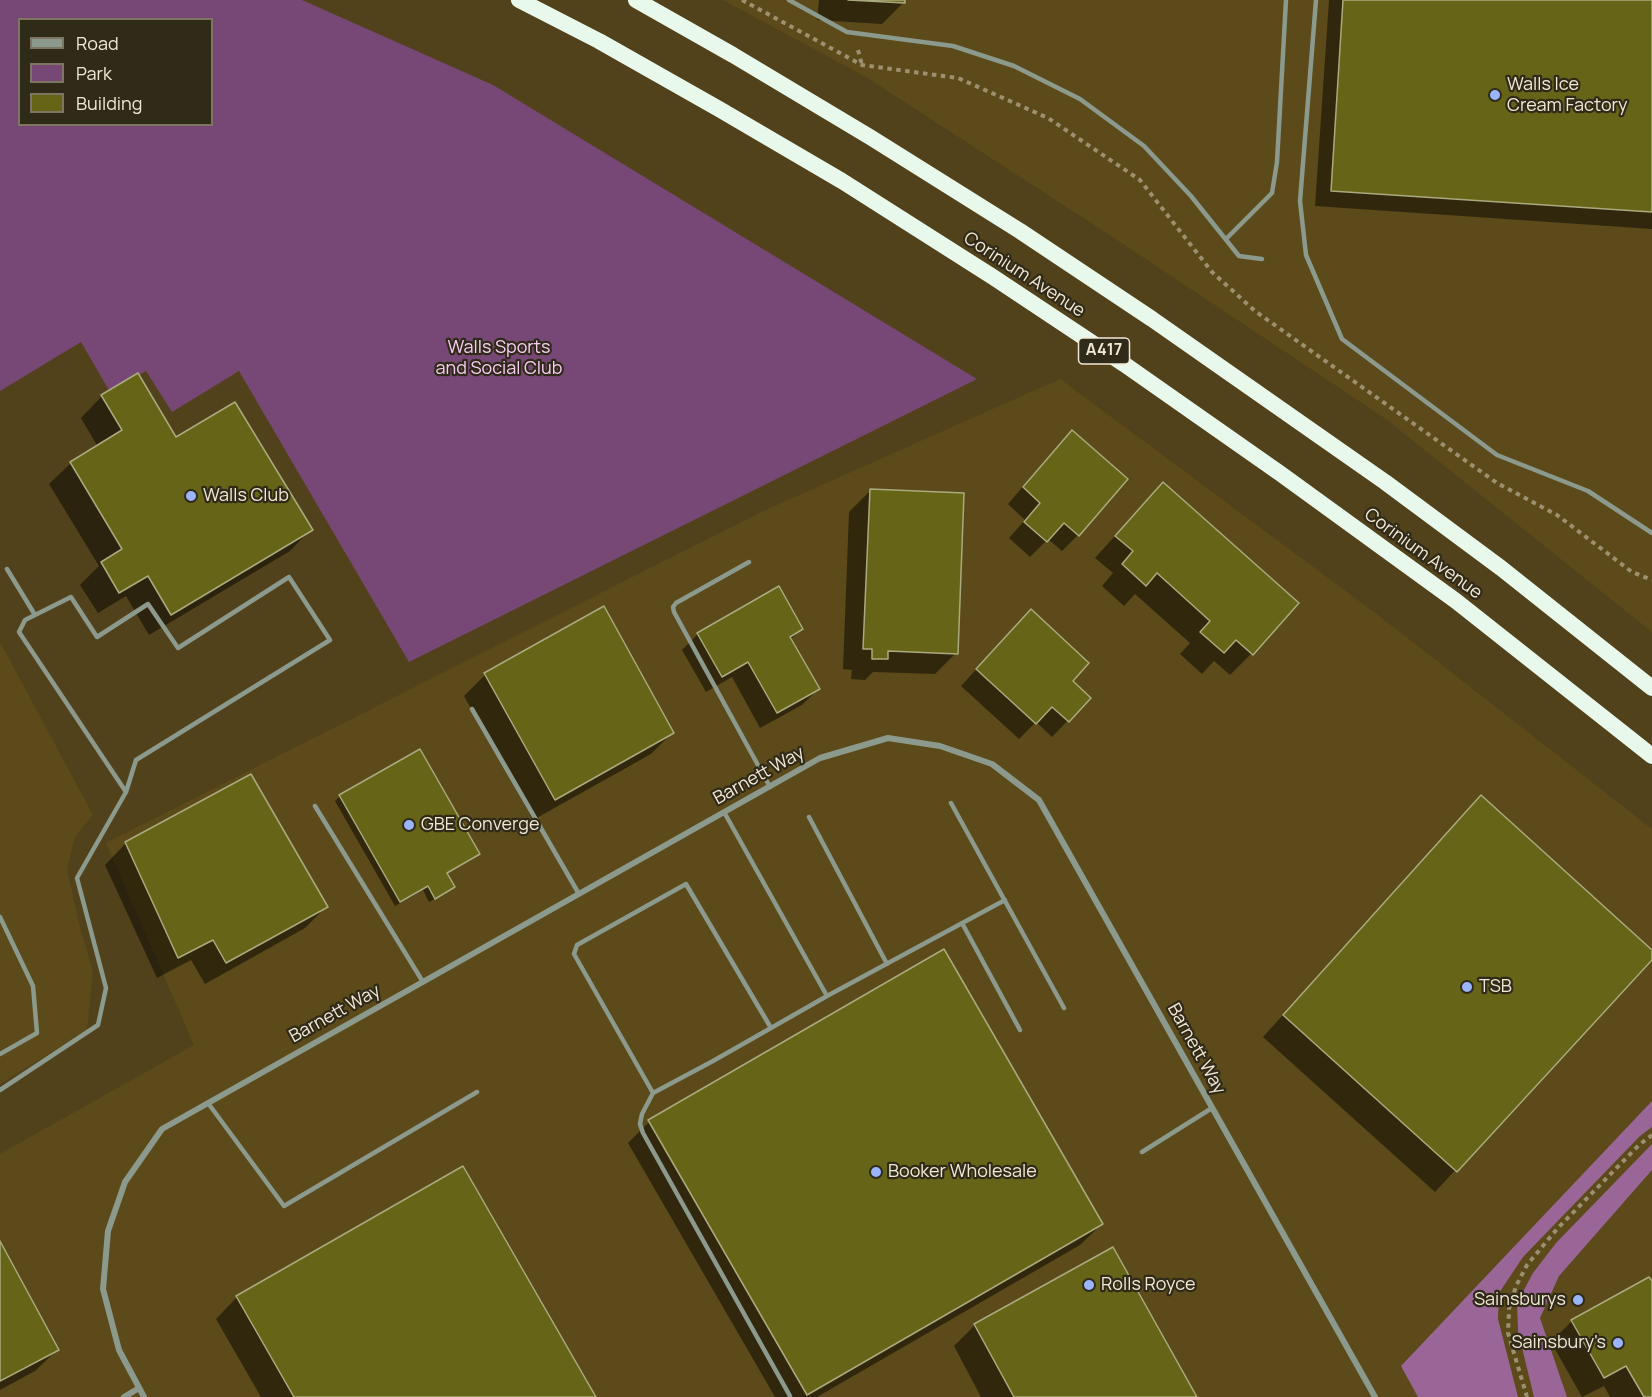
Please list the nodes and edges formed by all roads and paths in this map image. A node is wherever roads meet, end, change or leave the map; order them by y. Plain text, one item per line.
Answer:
1 (519, 0) edge
2 (636, 0) edge
3 (742, 0) edge
4 (789, 0) edge
5 (1286, 0) edge
6 (1316, 0) edge
7 (1226, 239) junction
8 (1262, 259) dead end
9 (1652, 533) edge
10 (749, 562) dead end
11 (8, 569) dead end
12 (1652, 580) edge
13 (35, 615) junction
14 (1652, 688) edge
15 (472, 709) dead end
16 (1652, 756) edge
17 (770, 787) junction
18 (126, 792) junction
19 (951, 803) dead end
20 (315, 806) dead end
21 (724, 812) junction
22 (809, 817) dead end
23 (579, 894) junction
24 (1005, 900) junction
25 (0, 917) edge
26 (962, 923) junction
27 (887, 964) junction
28 (423, 982) junction
29 (827, 996) junction
30 (1064, 1008) dead end
31 (771, 1028) junction
32 (1020, 1030) dead end
33 (0, 1054) edge
34 (0, 1090) edge
35 (477, 1092) dead end
36 (653, 1094) junction
37 (208, 1103) junction
38 (1212, 1108) junction
39 (1652, 1135) edge
40 (1142, 1152) dead end
41 (139, 1388) junction
42 (790, 1396) edge
43 (124, 1397) edge
44 (144, 1397) edge
45 (1375, 1397) edge
46 (1527, 1397) edge

1 - 16 highway, Corinium Avenue / A417
2 - 14 highway, Corinium Avenue
3 - 12 path
4 - 7 lane
5 - 7 lane
6 - 9 lane
7 - 8 lane
10 - 17 lane
11 - 13 lane
13 - 18 lane
13 - 18 lane
15 - 23 lane
17 - 21 street, Barnett Way
17 - 38 street, Barnett Way
18 - 34 lane
19 - 24 lane
20 - 28 lane
21 - 23 street, Barnett Way
21 - 29 lane
22 - 27 lane
23 - 28 street, Barnett Way
24 - 26 lane
24 - 30 lane
25 - 33 lane
26 - 27 lane
26 - 32 lane
27 - 29 lane
28 - 37 street, Barnett Way
29 - 31 lane
31 - 36 lane
31 - 36 lane
35 - 37 lane
36 - 42 lane
37 - 41 street, Barnett Way
38 - 40 lane
38 - 45 street, Barnett Way
39 - 46 path
41 - 43 street
41 - 44 street, Barnett Way

